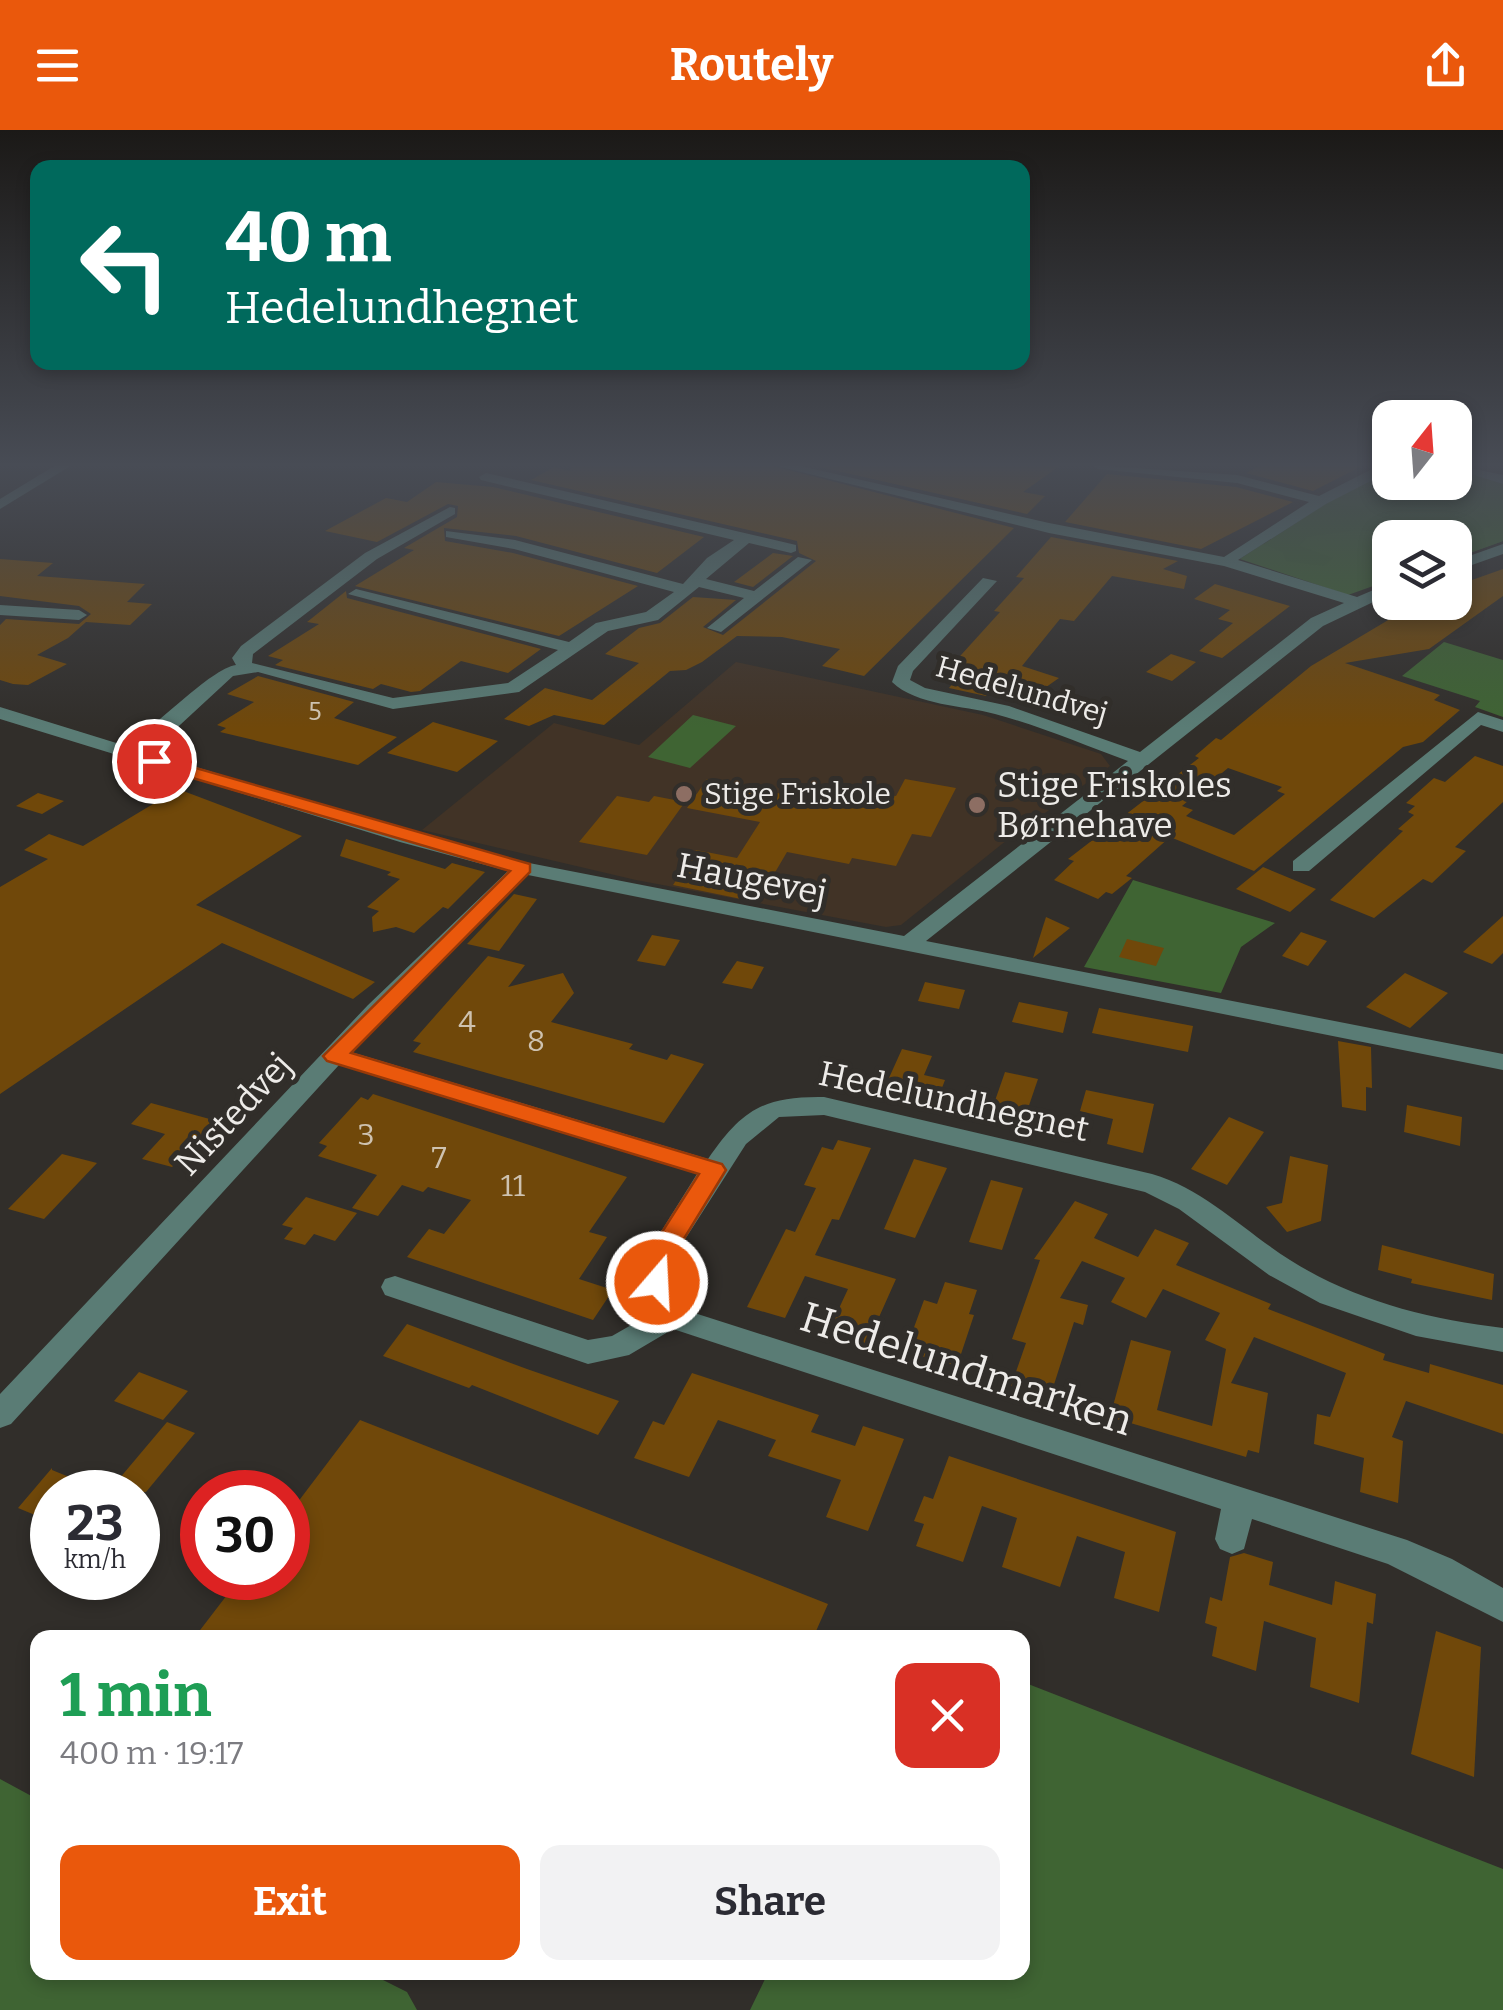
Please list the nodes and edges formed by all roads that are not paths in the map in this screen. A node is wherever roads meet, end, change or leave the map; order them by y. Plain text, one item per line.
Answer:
1 (377, 553) edge
2 (552, 553) edge
3 (726, 553) edge
4 (793, 553) edge
5 (1177, 553) edge
6 (1238, 553) edge
7 (1227, 562) junction
8 (988, 581) dead end
9 (691, 586) junction
10 (356, 594) dead end
11 (1372, 595) edge
12 (756, 596) junction
13 (1356, 602) junction
14 (0, 610) edge
15 (78, 615) dead end
16 (715, 628) dead end
17 (572, 648) junction
18 (245, 666) junction
19 (0, 714) edge
20 (1503, 726) edge
21 (127, 753) junction
22 (1142, 759) junction
23 (1301, 866) dead end
24 (523, 868) junction
25 (908, 944) junction
26 (335, 1056) junction
27 (1503, 1062) edge
28 (714, 1170) junction
29 (395, 1287) dead end
30 (670, 1317) junction
31 (1503, 1340) edge
32 (0, 1415) edge
33 (1238, 1502) junction
34 (1232, 1539) dead end
35 (1503, 1606) edge

1 - 18 street
2 - 9 street
3 - 9 street
4 - 12 street
5 - 7 street
6 - 7 street
7 - 13 street
8 - 22 street, Hedelundvej
9 - 12 street
9 - 17 street
10 - 17 street
11 - 13 street, Hedelundvej
12 - 16 street
13 - 22 street, Hedelundvej
14 - 15 street
17 - 18 street
18 - 21 street
19 - 21 street, Haugevej
20 - 23 street
21 - 24 street, Haugevej
22 - 25 street, Hedelundvej
24 - 25 street, Haugevej
24 - 26 street, Nistedvej
25 - 27 street, Haugevej
26 - 28 street
26 - 32 street, Nistedvej
28 - 30 street
28 - 31 street, Hedelundhegnet
29 - 30 street
30 - 33 street, Hedelundmarken
33 - 34 street
33 - 35 street, Hedelundmarken

